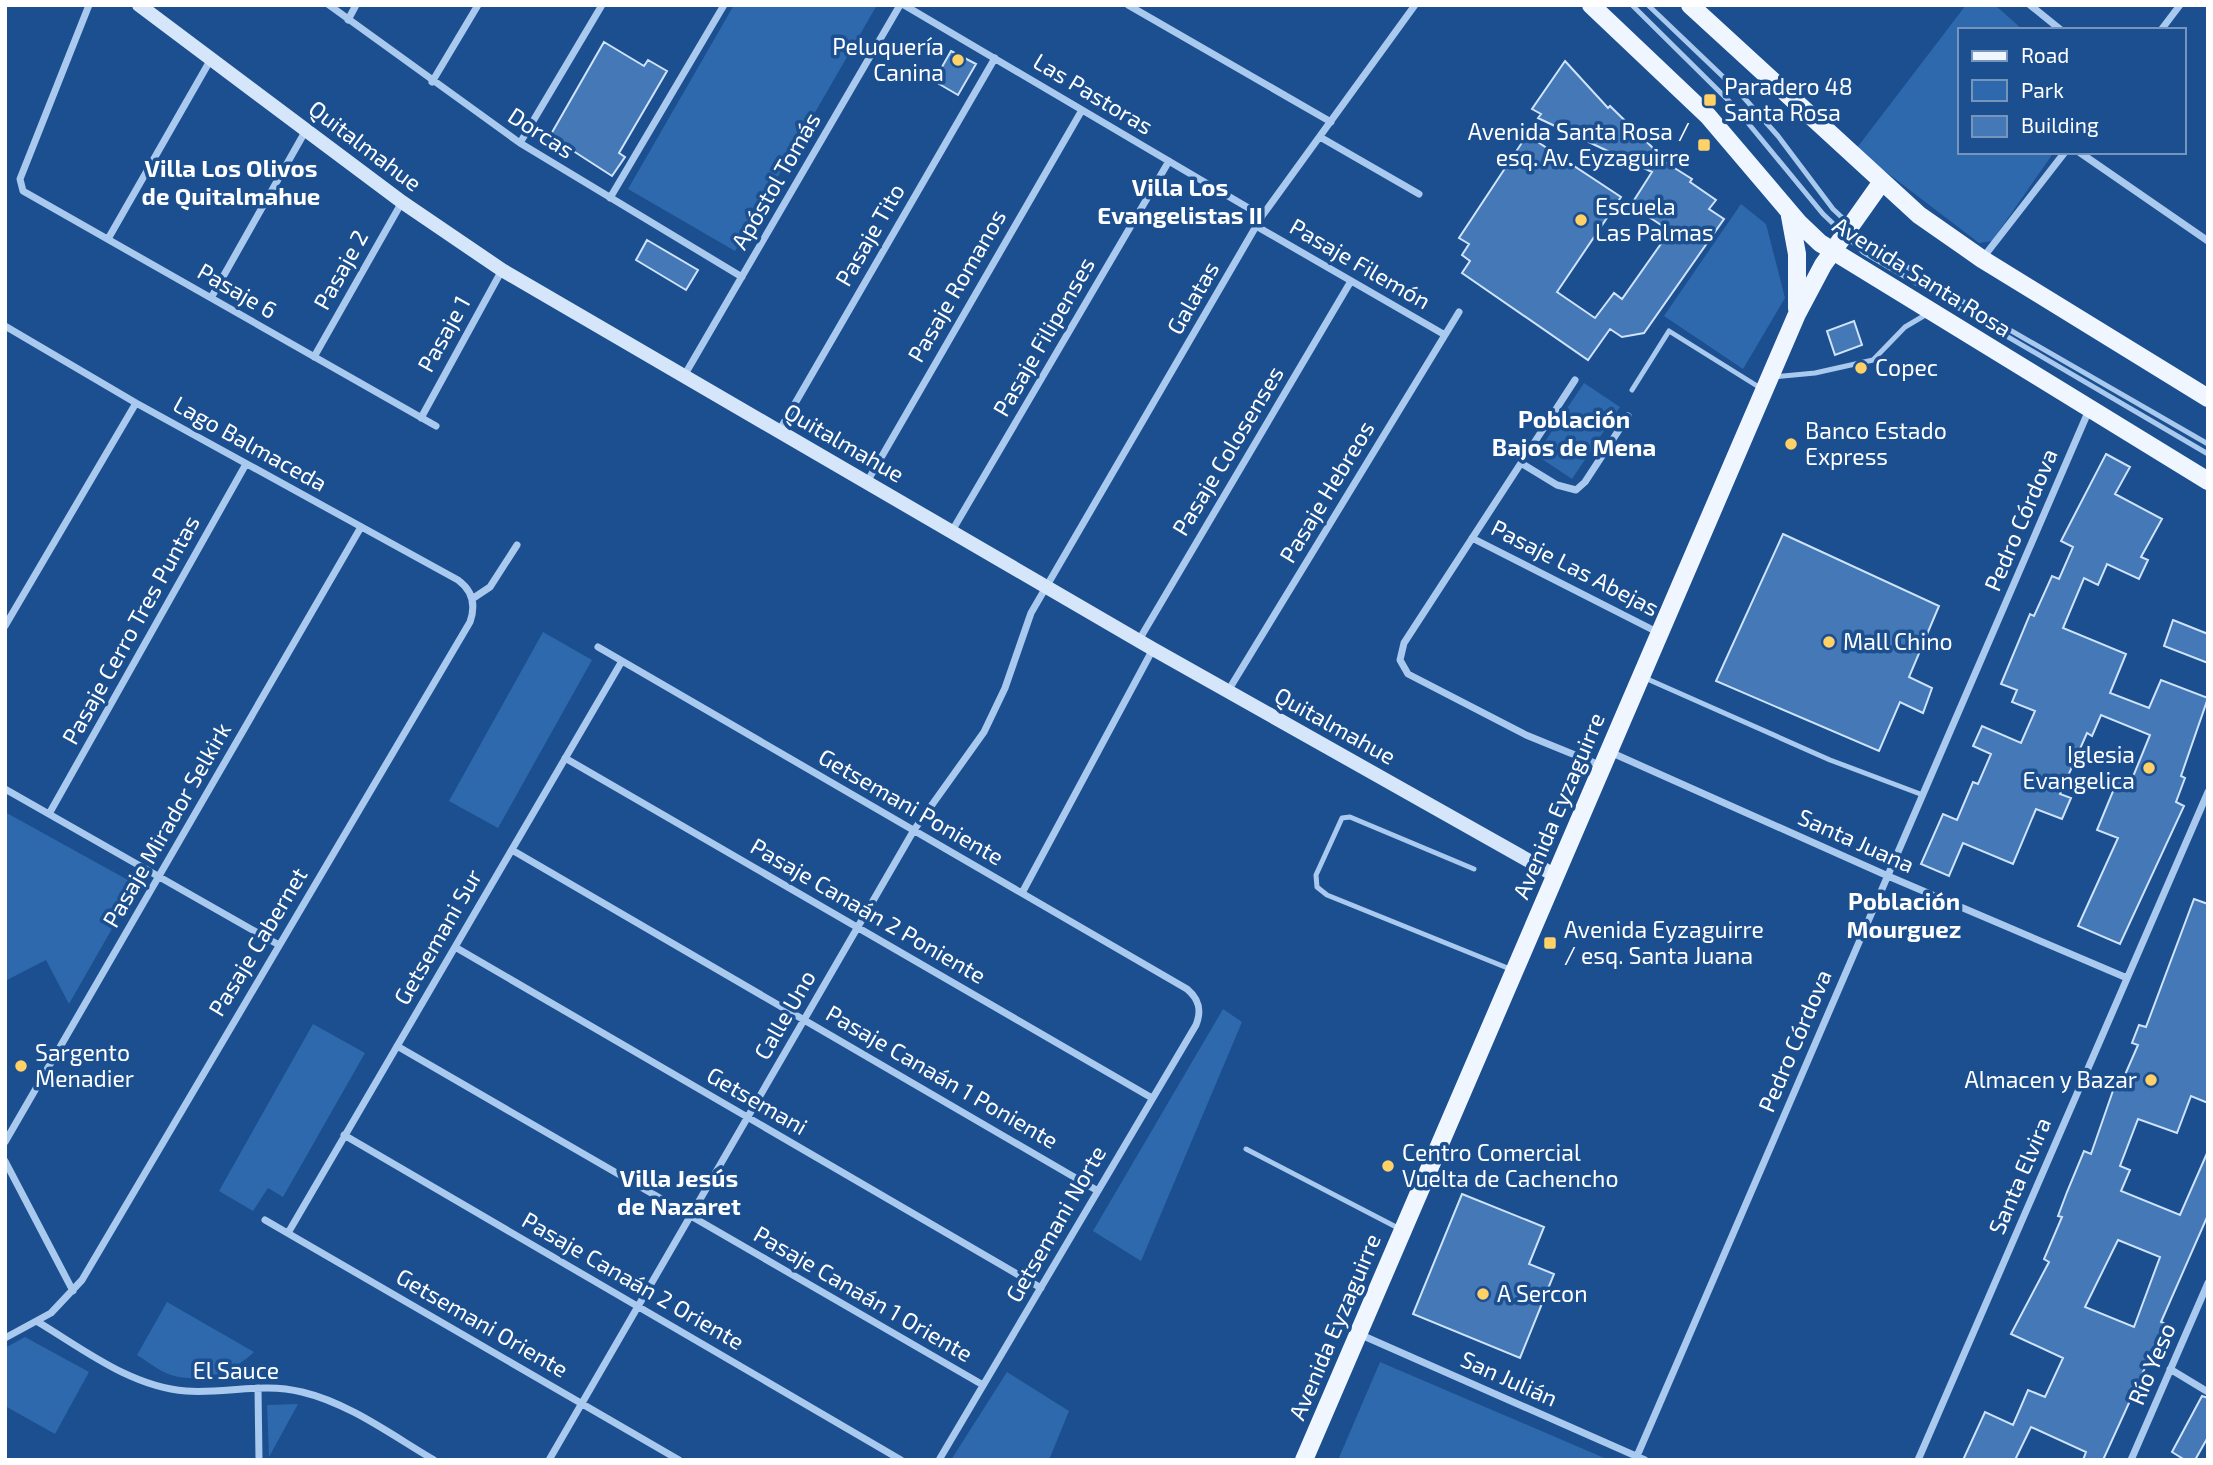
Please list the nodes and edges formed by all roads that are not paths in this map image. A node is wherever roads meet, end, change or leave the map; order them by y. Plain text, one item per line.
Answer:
1 (89, 5) edge
2 (139, 5) edge
3 (329, 5) edge
4 (356, 5) edge
5 (478, 5) edge
6 (602, 5) edge
7 (724, 5) edge
8 (902, 5) edge
9 (1128, 5) edge
10 (1415, 5) edge
11 (1591, 5) edge
12 (1632, 5) edge
13 (1647, 5) edge
14 (2030, 5) edge
15 (2180, 5) edge
16 (1693, 6) edge
17 (348, 20) junction
18 (2059, 28) edge
19 (2163, 28) edge
20 (995, 58) junction
21 (211, 59) junction
22 (432, 82) junction
23 (1082, 110) junction
24 (1331, 122) junction
25 (306, 130) junction
26 (1320, 137) junction
27 (520, 143) junction
28 (2063, 154) edge
29 (2082, 154) edge
30 (1169, 161) junction
31 (1881, 183) junction
32 (1419, 194) dead end
33 (610, 198) junction
34 (402, 202) junction
35 (1789, 212) junction
36 (1262, 216) junction
37 (1256, 226) junction
38 (1847, 231) junction
39 (108, 239) junction
40 (2208, 241) edge
41 (1832, 251) junction
42 (1982, 259) junction
43 (502, 270) junction
44 (742, 277) junction
45 (1351, 281) junction
46 (211, 298) junction
47 (1459, 312) dead end
48 (1929, 312) junction
49 (1797, 314) junction
50 (5, 326) edge
51 (1445, 335) junction
52 (314, 357) junction
53 (684, 376) junction
54 (1575, 380) dead end
55 (1767, 383) junction
56 (1632, 390) dead end
57 (2208, 398) edge
58 (136, 403) junction
59 (2090, 409) junction
60 (1628, 416) dead end
61 (421, 418) junction
62 (436, 426) dead end
63 (779, 432) junction
64 (2208, 444) edge
65 (2208, 454) edge
66 (1521, 463) junction
67 (246, 464) junction
68 (2208, 481) edge
69 (867, 482) junction
70 (361, 527) junction
71 (951, 532) junction
72 (1472, 538) junction
73 (516, 545) dead end
74 (1046, 587) junction
75 (472, 599) junction
76 (5, 626) edge
77 (1660, 633) junction
78 (1139, 641) junction
79 (598, 647) dead end
80 (1153, 649) junction
81 (622, 661) junction
82 (1641, 676) junction
83 (1228, 691) junction
84 (565, 758) junction
85 (1606, 759) junction
86 (5, 789) edge
87 (2208, 792) edge
88 (1923, 795) junction
89 (49, 814) junction
90 (914, 830) junction
91 (512, 850) junction
92 (1474, 869) dead end
93 (1556, 876) junction
94 (1888, 876) junction
95 (159, 877) junction
96 (1022, 893) junction
97 (858, 928) junction
98 (279, 945) junction
99 (455, 947) junction
100 (1514, 971) junction
101 (2127, 978) junction
102 (1199, 1005) joint
103 (804, 1020) junction
104 (397, 1046) junction
105 (1152, 1098) junction
106 (748, 1117) junction
107 (344, 1135) junction
108 (5, 1142) edge
109 (1246, 1149) dead end
110 (5, 1161) edge
111 (1098, 1191) junction
112 (690, 1216) junction
113 (265, 1220) dead end
114 (1403, 1231) junction
115 (288, 1233) junction
116 (2208, 1283) edge
117 (1041, 1288) junction
118 (73, 1291) junction
119 (638, 1306) junction
120 (38, 1322) junction
121 (1359, 1334) junction
122 (5, 1338) edge
123 (2170, 1369) junction
124 (983, 1385) junction
125 (258, 1388) junction
126 (2208, 1392) edge
127 (582, 1403) junction
128 (1641, 1458) edge
129 (259, 1460) edge
130 (434, 1460) edge
131 (549, 1460) edge
132 (679, 1460) edge
133 (901, 1460) edge
134 (939, 1460) edge
135 (1304, 1460) edge
136 (1918, 1460) edge
137 (2132, 1460) edge

1 - 39 street, Pasaje 6
2 - 21 street, Quitalmahue
3 - 17 street, Dorcas
4 - 17 street
5 - 22 street
6 - 27 street
7 - 33 street
8 - 20 street, Las Pastoras
8 - 44 street, Apóstol Tomás
9 - 24 street
10 - 24 street, Galatas
11 - 35 main road, Avenida Santa Rosa
12 - 38 lane
13 - 38 lane
14 - 18 street
15 - 19 street
16 - 31 main road, Avenida Santa Rosa
17 - 22 street, Dorcas
20 - 23 street, Las Pastoras
20 - 63 street, Pasaje Tito
21 - 25 street, Quitalmahue
21 - 39 street
22 - 27 street, Dorcas
23 - 30 street, Las Pastoras
23 - 69 street, Pasaje Romanos
24 - 26 street, Galatas
25 - 34 street, Quitalmahue
25 - 46 street
26 - 32 street
26 - 36 street, Galatas
27 - 33 street, Dorcas
28 - 42 street
29 - 40 street
30 - 36 street, Las Pastoras
30 - 71 street, Pasaje Filipenses
31 - 38 main road, Avenida Eyzaguirre
31 - 42 main road, Avenida Santa Rosa
33 - 44 street, Dorcas
34 - 43 street, Quitalmahue
34 - 52 street, Pasaje 2
35 - 41 main road, Avenida Santa Rosa
35 - 49 main road
36 - 37 street, Galatas
37 - 45 street, Pasaje Filemón
37 - 74 street, Galatas
38 - 41 main road, Avenida Eyzaguirre
38 - 64 lane
38 - 65 lane
39 - 46 street, Pasaje 6
41 - 48 main road, Avenida Santa Rosa
41 - 49 main road, Avenida Eyzaguirre
42 - 57 main road, Avenida Santa Rosa
43 - 53 street, Quitalmahue
43 - 61 street, Pasaje 1
44 - 53 street, Apóstol Tomás
45 - 51 street, Pasaje Filemón
45 - 78 street, Pasaje Colosenses
46 - 52 street, Pasaje 6
47 - 51 street, Pasaje Hebreos
48 - 55 lane
48 - 59 main road, Avenida Santa Rosa
49 - 55 main road, Avenida Eyzaguirre
50 - 58 street, Lago Balmaceda
51 - 83 street, Pasaje Hebreos
52 - 61 street, Pasaje 6
53 - 63 street, Quitalmahue
54 - 66 street
55 - 56 lane
55 - 77 main road, Avenida Eyzaguirre
58 - 67 street, Lago Balmaceda
58 - 76 street
59 - 68 main road, Avenida Santa Rosa
59 - 88 street, Pedro Córdova
60 - 66 street
61 - 62 street, Pasaje 6
63 - 69 street, Quitalmahue
66 - 72 street
67 - 70 street, Lago Balmaceda
67 - 89 street, Pasaje Cerro Tres Puntas
69 - 71 street, Quitalmahue
70 - 75 street, Lago Balmaceda
70 - 95 street, Pasaje Mirador Selkirk
71 - 74 street, Quitalmahue
72 - 77 street, Pasaje Las Abejas
72 - 85 street, Santa Juana
73 - 75 street
74 - 78 street, Quitalmahue
74 - 90 street, Calle Uno
75 - 98 street, Pasaje Cabernet
77 - 82 main road, Avenida Eyzaguirre
78 - 80 street, Quitalmahue
79 - 81 street, Getsemani Poniente
80 - 83 street, Quitalmahue
80 - 96 street
81 - 84 street, Getsemani Sur
81 - 90 street, Getsemani Poniente
82 - 85 main road, Avenida Eyzaguirre
82 - 88 lane
83 - 93 street, Quitalmahue
84 - 91 street, Getsemani Sur
84 - 97 street, Pasaje Canaán 2 Poniente
85 - 93 main road, Avenida Eyzaguirre
85 - 94 street, Santa Juana
86 - 89 street
87 - 101 street, Santa Elvira
88 - 94 street, Pedro Córdova
89 - 95 street
90 - 96 street, Getsemani Poniente
90 - 97 street, Calle Uno
91 - 99 street, Getsemani Sur
91 - 103 street, Pasaje Canaán 1 Poniente
92 - 100 lane
93 - 100 main road, Avenida Eyzaguirre
94 - 101 street, Santa Juana
94 - 128 street, Pedro Córdova
95 - 98 street
95 - 108 street, Pasaje Mirador Selkirk
96 - 102 street, Getsemani Poniente
97 - 103 street, Calle Uno
97 - 105 street, Pasaje Canaán 2 Poniente
98 - 118 street, Pasaje Cabernet
99 - 104 street, Getsemani Sur
99 - 106 street, Getsemani
100 - 114 main road, Avenida Eyzaguirre
101 - 136 street, Santa Elvira
102 - 105 street, Getsemani Norte
103 - 106 street, Calle Uno
103 - 111 street, Pasaje Canaán 1 Poniente
104 - 107 street, Getsemani Sur
104 - 112 street, Pasaje Canaán 1 Oriente
105 - 111 street, Getsemani Norte
106 - 112 street, Calle Uno
106 - 117 street, Getsemani
107 - 115 street, Getsemani Sur
107 - 119 street, Pasaje Canaán 2 Oriente
109 - 114 lane
110 - 118 street
111 - 117 street, Getsemani Norte
112 - 119 street, Calle Uno
112 - 124 street, Pasaje Canaán 1 Oriente
113 - 115 street, Getsemani Oriente
114 - 121 main road, Avenida Eyzaguirre
115 - 127 street, Getsemani Oriente
116 - 123 street, Río Yeso
117 - 124 street, Getsemani Norte
118 - 120 street, Pasaje Cabernet
119 - 127 street, Calle Uno
119 - 133 street, Pasaje Canaán 2 Oriente
120 - 122 street, Pasaje Cabernet
120 - 125 street, El Sauce
121 - 128 street, San Julián
121 - 135 main road, Avenida Eyzaguirre
123 - 126 street
123 - 137 street, Río Yeso
124 - 134 street, Getsemani Norte
125 - 129 street
125 - 130 street, El Sauce
127 - 131 street, Calle Uno
127 - 132 street, Getsemani Oriente

